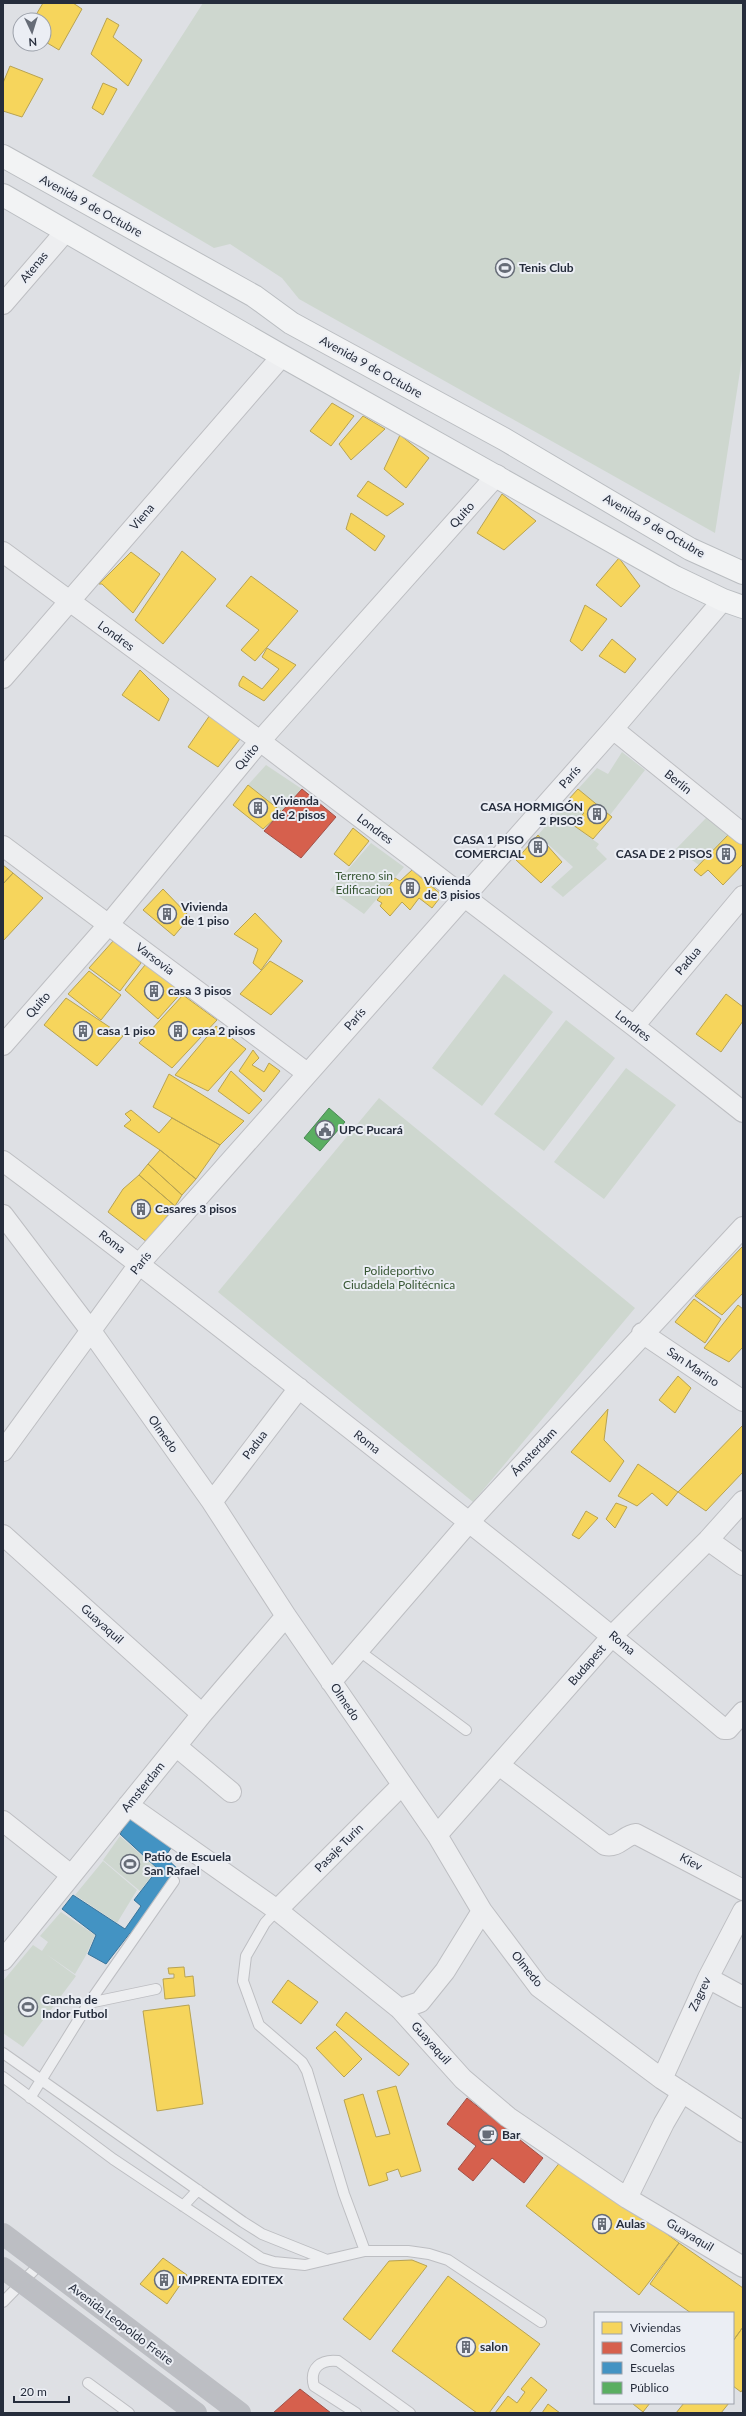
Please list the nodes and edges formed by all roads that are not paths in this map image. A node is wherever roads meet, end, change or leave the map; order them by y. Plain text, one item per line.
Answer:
1 (3, 156) edge
2 (3, 195) edge
3 (66, 231) junction
4 (3, 304) edge
5 (282, 356) junction
6 (497, 475) junction
7 (3, 552) edge
8 (743, 573) edge
9 (723, 600) junction
10 (69, 601) junction
11 (743, 607) edge
12 (3, 678) edge
13 (614, 729) junction
14 (260, 741) junction
15 (743, 834) edge
16 (3, 846) edge
17 (743, 896) edge
18 (463, 897) junction
19 (109, 924) junction
20 (634, 1026) junction
21 (3, 1045) edge
22 (307, 1073) junction
23 (743, 1112) edge
24 (3, 1161) edge
25 (5, 1224) edge
26 (743, 1228) edge
27 (140, 1263) junction
28 (91, 1331) junction
29 (642, 1333) junction
30 (298, 1388) junction
31 (743, 1401) edge
32 (3, 1452) edge
33 (743, 1501) edge
34 (212, 1502) junction
35 (469, 1522) junction
36 (3, 1535) edge
37 (708, 1540) junction
38 (743, 1565) edge
39 (286, 1616) junction
40 (613, 1635) junction
41 (358, 1650) junction
42 (331, 1682) junction
43 (743, 1712) edge
44 (202, 1714) junction
45 (466, 1730) dead end
46 (176, 1746) junction
47 (499, 1766) junction
48 (401, 1786) junction
49 (231, 1792) dead end
50 (128, 1805) junction
51 (3, 1821) edge
52 (437, 1835) junction
53 (71, 1875) junction
54 (174, 1881) dead end
55 (743, 1890) edge
56 (277, 1910) junction
57 (482, 1911) junction
58 (743, 1911) edge
59 (3, 1960) edge
60 (708, 1978) junction
61 (156, 1989) dead end
62 (743, 1997) edge
63 (89, 2003) junction
64 (400, 2010) junction
65 (3, 2053) edge
66 (3, 2077) edge
67 (662, 2079) junction
68 (41, 2080) junction
69 (682, 2092) junction
70 (30, 2098) junction
71 (743, 2132) edge
72 (198, 2190) junction
73 (627, 2198) junction
74 (183, 2206) junction
75 (4, 2237) edge
76 (365, 2251) junction
77 (327, 2260) junction
78 (41, 2263) junction
79 (743, 2267) edge
80 (3, 2268) edge
81 (22, 2283) junction
82 (3, 2302) edge
83 (541, 2322) dead end
84 (88, 2383) dead end
85 (129, 2413) edge
86 (196, 2413) edge
87 (240, 2413) edge
88 (356, 2413) edge
89 (410, 2413) edge

1 - 8 main road, Avenida 9 de Octubre
2 - 3 main road
3 - 4 street, Atenas
3 - 5 main road
5 - 6 main road
5 - 10 street, Viena
6 - 9 main road
6 - 14 street, Quito
7 - 10 street, Londres
9 - 11 main road
9 - 13 street, París
10 - 12 street, Viena
10 - 14 street, Londres
13 - 15 street, Berlín
13 - 18 street, París
14 - 18 street, Londres
14 - 19 street, Quito
16 - 19 street, Varsovia
17 - 20 street, Padua
18 - 20 street, Londres
18 - 22 street, París
19 - 21 street, Quito
19 - 22 street, Varsovia
20 - 23 street, Londres
22 - 27 street, París
24 - 27 street, Roma
25 - 28 street, Olmedo
26 - 29 street, Ámsterdam
27 - 28 street, París
27 - 30 street, Roma
28 - 32 street, París
28 - 34 street, Olmedo
29 - 31 street, San Marino
29 - 35 street, Ámsterdam
30 - 34 street, Padua
30 - 35 street, Roma
33 - 37 street, Budapest
34 - 39 street, Olmedo
35 - 40 street, Roma
35 - 41 street, Ámsterdam
36 - 44 street, Guayaquil
37 - 38 street
37 - 40 street, Budapest
39 - 42 street, Olmedo
39 - 44 street, Amsterdam
40 - 43 street, Roma
40 - 47 street, Budapest
41 - 42 street, Ámsterdam
41 - 45 lane
42 - 48 street, Olmedo
44 - 46 street, Amsterdam
46 - 49 street
46 - 50 street, Amsterdam
47 - 52 street, Budapest
47 - 55 street, Kiev
48 - 52 street, Olmedo
48 - 56 street, Pasaje Turin
50 - 53 street, Amsterdam
50 - 56 street, Guayaquil
51 - 53 street
52 - 57 street, Olmedo
53 - 59 street, Amsterdam
54 - 63 lane
56 - 64 street, Guayaquil
56 - 76 lane
57 - 64 street
57 - 67 street, Olmedo
58 - 60 street, Zagrev
60 - 62 street
60 - 67 street, Zagrev
61 - 63 lane
63 - 68 lane
64 - 73 street, Guayaquil
65 - 68 lane
66 - 70 lane
67 - 69 street, Olmedo
68 - 70 lane
68 - 72 lane
69 - 71 street, Olmedo
69 - 73 street
70 - 74 lane
72 - 74 lane
72 - 77 lane
73 - 79 street, Guayaquil
74 - 77 lane
75 - 78 main road, Avenida Leopoldo Freire
76 - 77 lane
76 - 83 lane
78 - 81 lane
78 - 87 main road, Avenida Leopoldo Freire
80 - 81 main road
81 - 82 lane
81 - 86 main road
84 - 85 lane
88 - 89 lane

